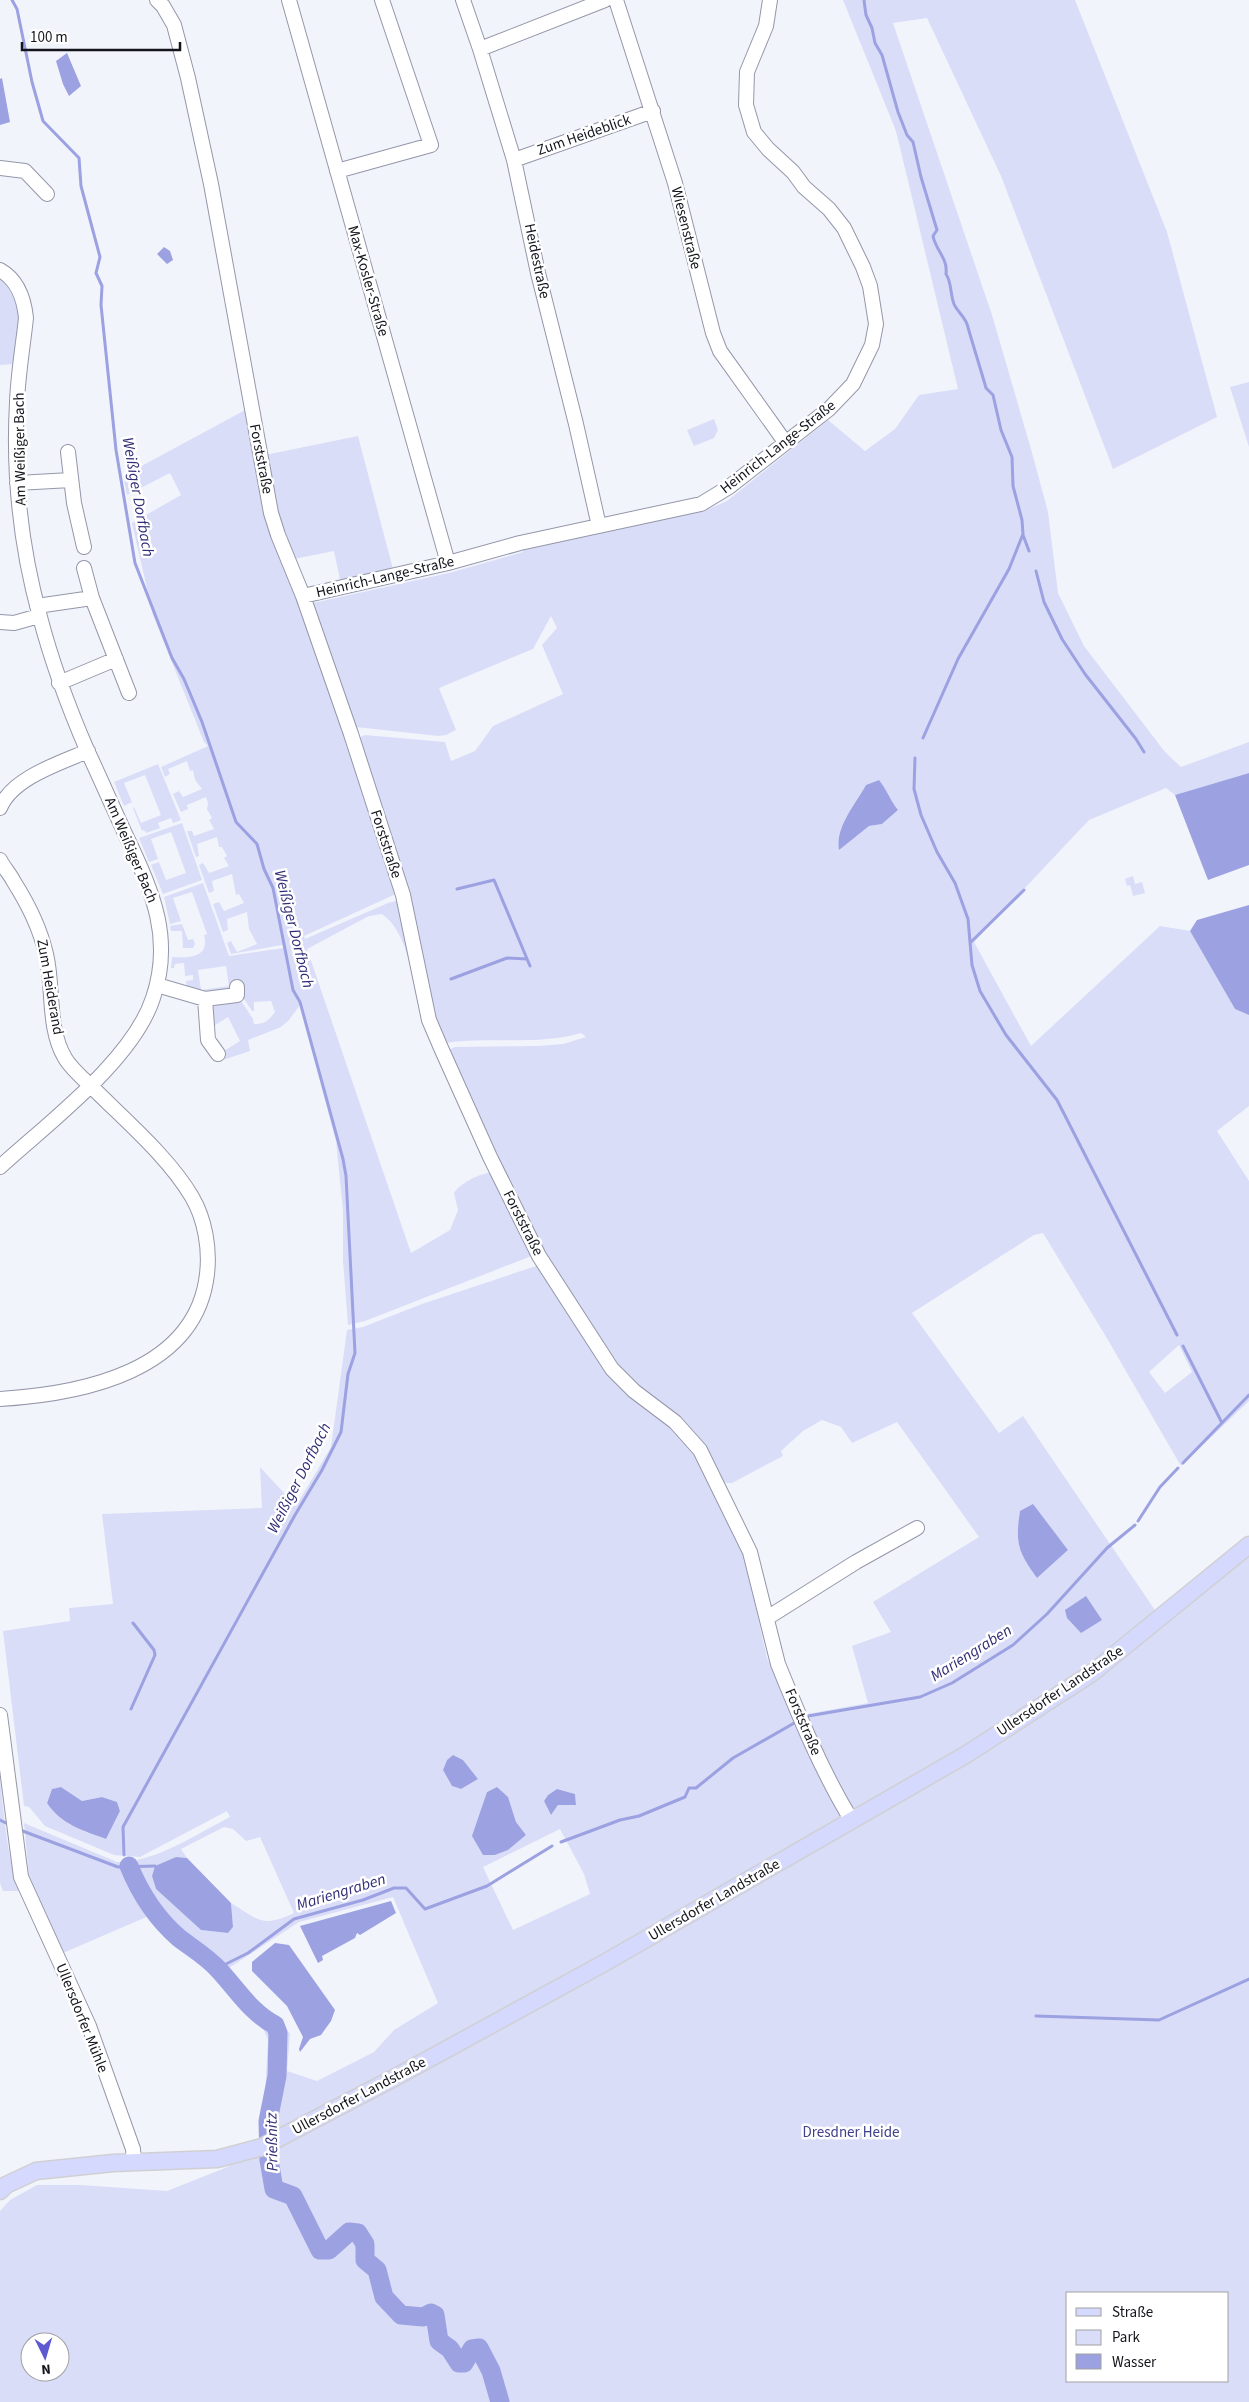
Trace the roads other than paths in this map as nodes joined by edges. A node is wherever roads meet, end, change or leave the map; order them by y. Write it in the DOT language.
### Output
graph roads {
  1 [pos="157,0"];
  2 [pos="289,0"];
  3 [pos="382,0"];
  4 [pos="463,0"];
  5 [pos="605,0"];
  6 [pos="616,0"];
  7 [pos="770,0"];
  8 [pos="480,49"];
  9 [pos="653,111"];
  10 [pos="514,160"];
  11 [pos="0,168"];
  12 [pos="337,171"];
  13 [pos="48,194"];
  14 [pos="0,270"];
  15 [pos="785,442"];
  16 [pos="68,452"];
  17 [pos="71,480"];
  18 [pos="17,483"];
  19 [pos="599,526"];
  20 [pos="84,547"];
  21 [pos="448,563"];
  22 [pos="84,568"];
  23 [pos="303,596"];
  24 [pos="92,598"];
  25 [pos="38,611"];
  26 [pos="0,622"];
  27 [pos="116,659"];
  28 [pos="59,683"];
  29 [pos="129,693"];
  30 [pos="88,751"];
  31 [pos="0,808"];
  32 [pos="0,860"];
  33 [pos="157,985"];
  34 [pos="236,986"];
  35 [pos="205,999"];
  36 [pos="211,1049"];
  37 [pos="90,1085"];
  38 [pos="0,1167"];
  39 [pos="0,1399"];
  40 [pos="917,1528"];
  41 [pos="1249,1544"];
  42 [pos="767,1618"];
  43 [pos="0,1715"];
  44 [pos="852,1821"];
  45 [pos="134,2162"];
  46 [pos="0,2191"];
  1 -- 23 [label="street, Forststraße"];
  2 -- 12 [label="street, Max-Kosler-Straße"];
  3 -- 12 [label="street"];
  4 -- 8 [label="street, Heidestraße"];
  5 -- 8 [label="street"];
  6 -- 9 [label="street, Wiesenstraße"];
  7 -- 15 [label="street, Heinrich-Lange-Straße"];
  8 -- 10 [label="street, Heidestraße"];
  9 -- 10 [label="street, Zum Heideblick"];
  9 -- 15 [label="street, Wiesenstraße"];
  10 -- 19 [label="street, Heidestraße"];
  11 -- 13 [label="street"];
  12 -- 21 [label="street, Max-Kosler-Straße"];
  14 -- 18 [label="street, Am Weißiger Bach"];
  15 -- 19 [label="street, Heinrich-Lange-Straße"];
  16 -- 17 [label="street"];
  17 -- 18 [label="street"];
  17 -- 20 [label="street"];
  18 -- 25 [label="street, Am Weißiger Bach"];
  19 -- 21 [label="street, Heinrich-Lange-Straße"];
  21 -- 23 [label="street, Heinrich-Lange-Straße"];
  22 -- 24 [label="street"];
  23 -- 42 [label="street, Forststraße"];
  24 -- 25 [label="street"];
  24 -- 27 [label="street"];
  25 -- 26 [label="street"];
  25 -- 28 [label="street, Am Weißiger Bach"];
  27 -- 28 [label="street"];
  27 -- 29 [label="street"];
  28 -- 30 [label="street, Am Weißiger Bach"];
  30 -- 31 [label="street"];
  30 -- 33 [label="street, Am Weißiger Bach"];
  32 -- 37 [label="street, Zum Heiderand"];
  33 -- 35 [label="street"];
  33 -- 37 [label="street, Am Weißiger Bach"];
  34 -- 35 [label="street"];
  35 -- 36 [label="street"];
  37 -- 38 [label="street, Am Weißiger Bach"];
  37 -- 39 [label="street"];
  40 -- 42 [label="street"];
  41 -- 44 [label="main road, Ullersdorfer Landstraße"];
  42 -- 44 [label="street, Forststraße"];
  43 -- 45 [label="street, Ullersdorfer Mühle"];
  44 -- 45 [label="main road, Ullersdorfer Landstraße"];
  45 -- 46 [label="main road, Ullersdorfer Landstraße"];
}
